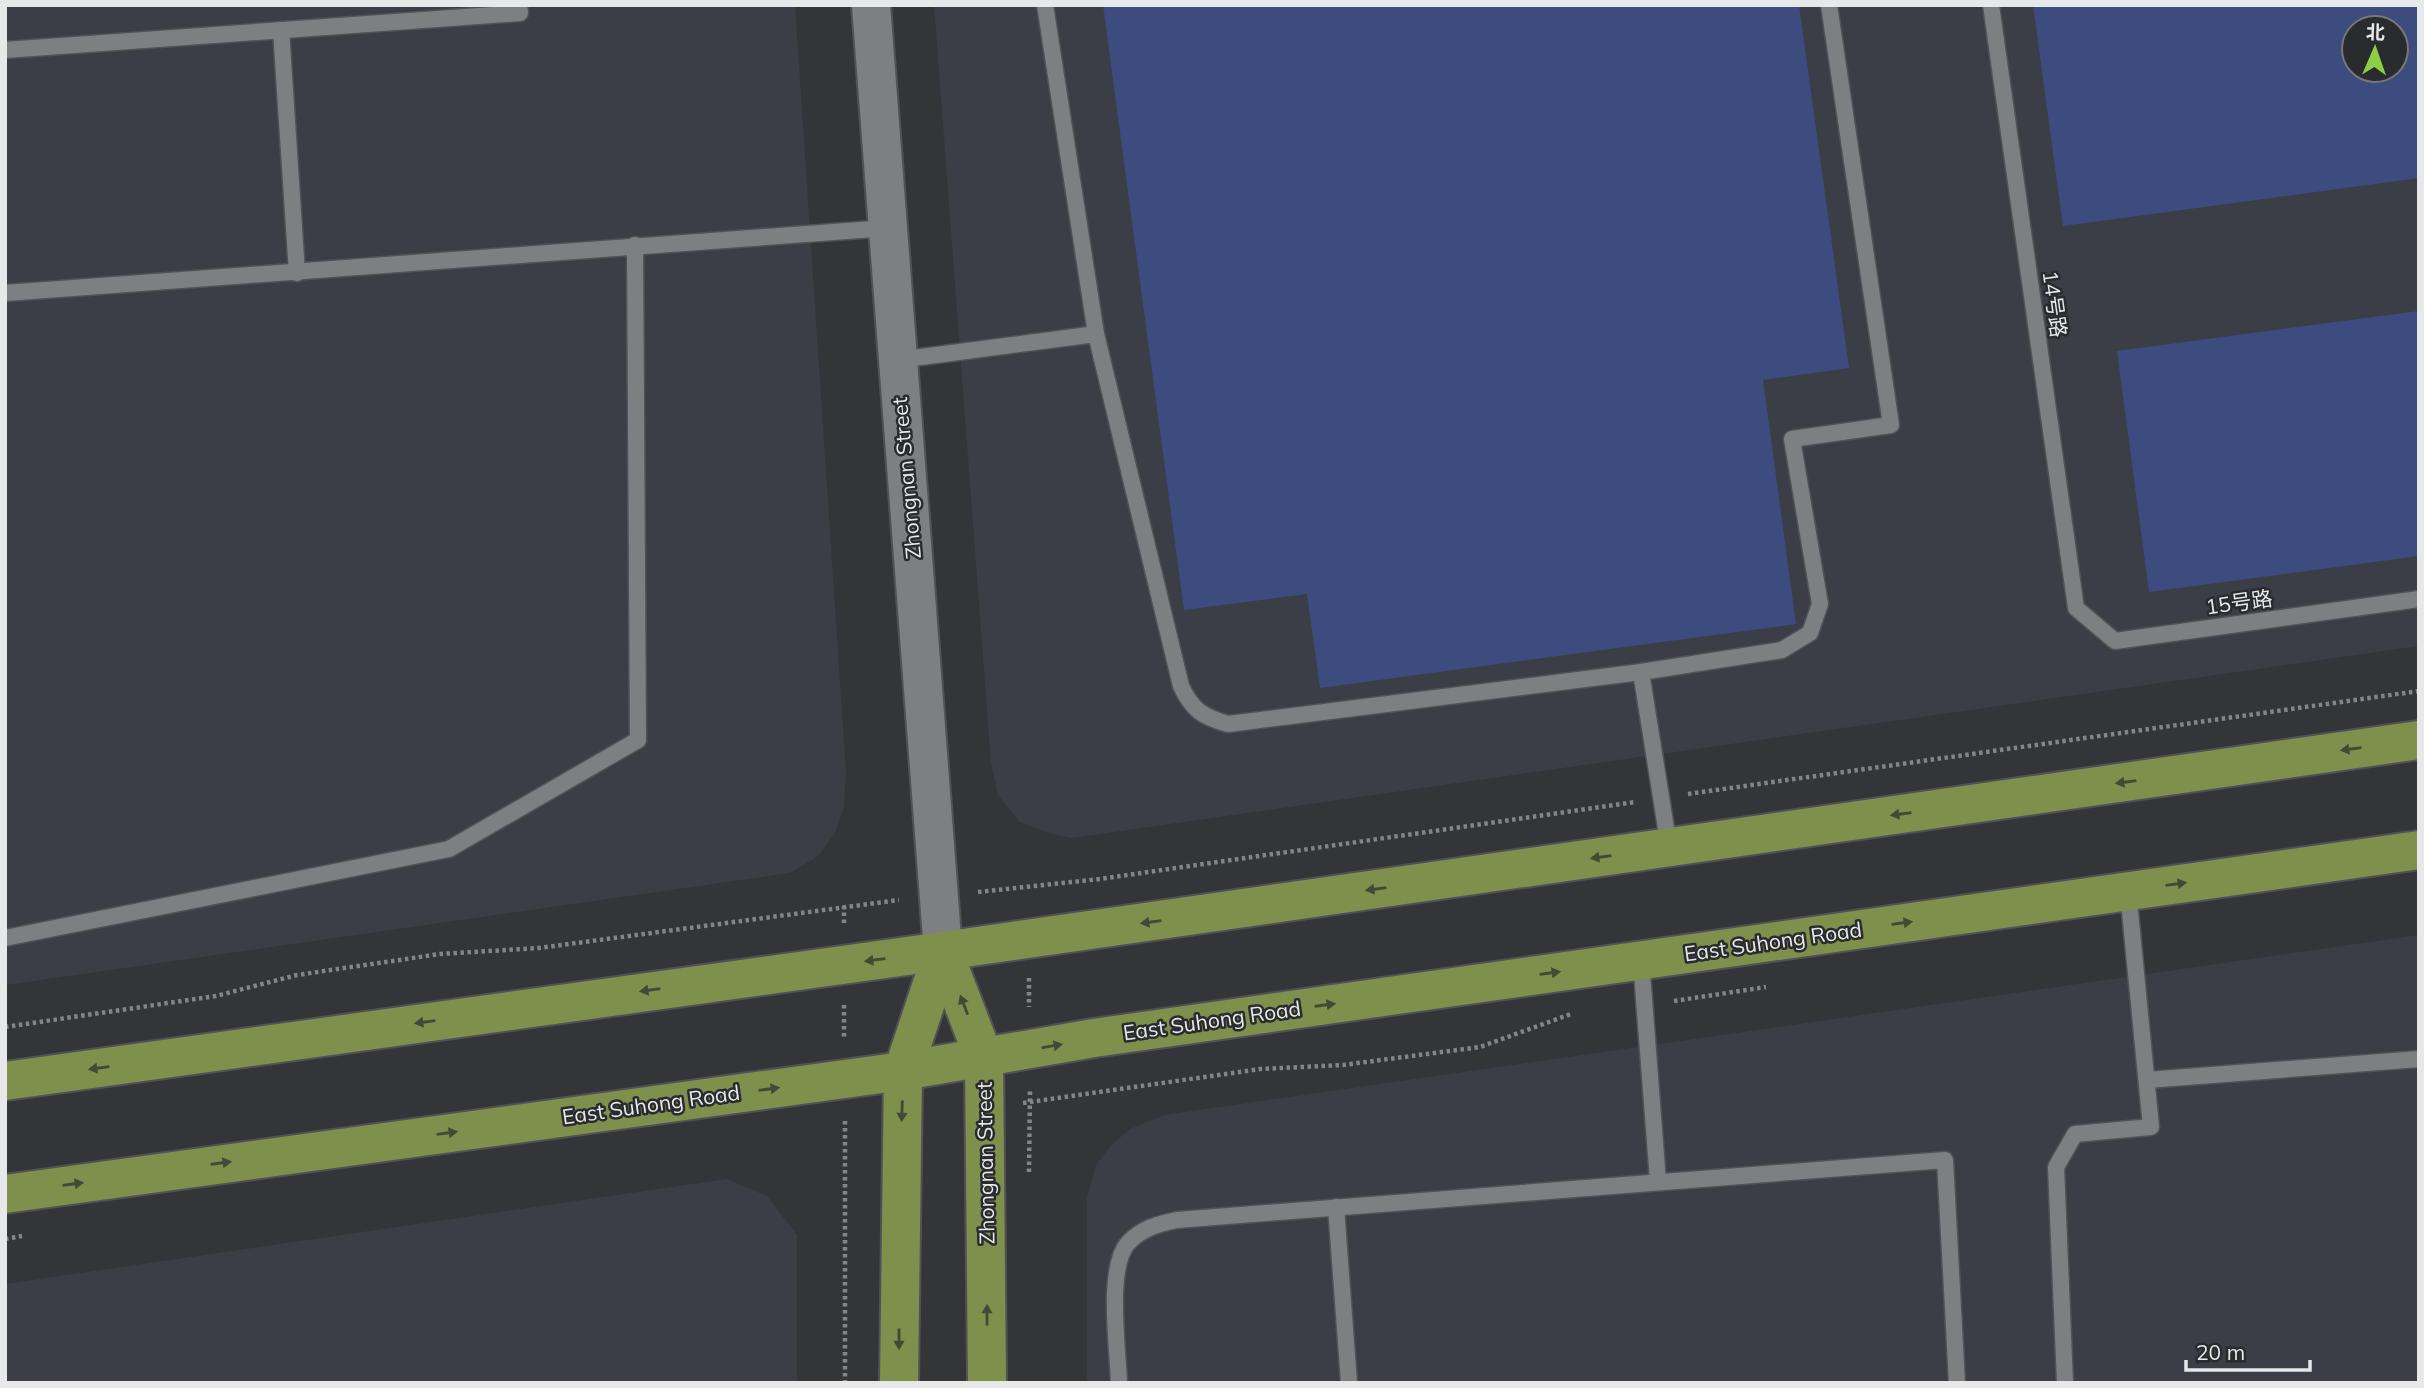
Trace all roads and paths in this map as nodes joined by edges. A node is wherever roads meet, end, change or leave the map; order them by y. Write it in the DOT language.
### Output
graph roads {
  1 [pos="519,5"];
  2 [pos="871,5"];
  3 [pos="1045,5"];
  4 [pos="1829,5"];
  5 [pos="1991,5"];
  6 [pos="281,30"];
  7 [pos="5,50"];
  8 [pos="888,228"];
  9 [pos="635,246"];
  10 [pos="297,273"];
  11 [pos="5,293"];
  12 [pos="1096,334"];
  13 [pos="898,360"];
  14 [pos="2419,599"];
  15 [pos="2076,608"];
  16 [pos="1641,672"];
  17 [pos="2419,691"];
  18 [pos="2419,740"];
  19 [pos="1661,798"];
  20 [pos="1669,847"];
  21 [pos="2419,849"];
  22 [pos="2128,891"];
  23 [pos="940,896"];
  24 [pos="844,906"];
  25 [pos="5,938"];
  26 [pos="943,951"];
  27 [pos="1641,960"];
  28 [pos="843,964"];
  29 [pos="1780,985"];
  30 [pos="1644,1006"];
  31 [pos="1583,1013"];
  32 [pos="5,1027"];
  33 [pos="984,1058"];
  34 [pos="2419,1059"];
  35 [pos="903,1072"];
  36 [pos="845,1078"];
  37 [pos="2147,1080"];
  38 [pos="5,1081"];
  39 [pos="986,1108"];
  40 [pos="902,1117"];
  41 [pos="845,1123"];
  42 [pos="832,1124"];
  43 [pos="1658,1181"];
  44 [pos="5,1194"];
  45 [pos="1336,1207"];
  46 [pos="33,1235"];
  47 [pos="5,1239"];
  48 [pos="845,1383"];
  49 [pos="899,1383"];
  50 [pos="988,1383"];
  51 [pos="1119,1383"];
  52 [pos="1349,1383"];
  53 [pos="1957,1383"];
  54 [pos="2065,1383"];
  1 -- 6 [label="lane"];
  2 -- 8 [label="street, Zhongnan Street"];
  3 -- 12 [label="lane"];
  4 -- 16 [label="lane"];
  5 -- 15 [label="lane, 14号路"];
  6 -- 7 [label="lane"];
  6 -- 10 [label="lane"];
  8 -- 9 [label="lane"];
  8 -- 13 [label="street, Zhongnan Street"];
  9 -- 10 [label="lane"];
  9 -- 25 [label="lane"];
  10 -- 11 [label="lane"];
  12 -- 13 [label="lane"];
  12 -- 16 [label="lane"];
  13 -- 23 [label="street, Zhongnan Street"];
  14 -- 15 [label="lane, 15号路"];
  16 -- 19 [label="lane"];
  17 -- 19 [label="path"];
  18 -- 20 [label="main road, one-way"];
  19 -- 20 [label="lane"];
  19 -- 23 [label="path"];
  20 -- 26 [label="main road, one-way"];
  22 -- 21 [label="main road, East Suhong Road, one-way"];
  27 -- 22 [label="main road, East Suhong Road, one-way"];
  22 -- 37 [label="lane"];
  23 -- 24 [label="path"];
  23 -- 26 [label="street, Zhongnan Street"];
  24 -- 28 [label="path"];
  24 -- 32 [label="path"];
  26 -- 28 [label="main road, one-way"];
  33 -- 26 [label="main road, Zhongnan Street, one-way"];
  26 -- 35 [label="main road, Zhongnan Street"];
  27 -- 30 [label="lane"];
  33 -- 27 [label="main road, East Suhong Road, one-way"];
  28 -- 36 [label="path"];
  28 -- 38 [label="main road, one-way"];
  29 -- 30 [label="path"];
  30 -- 43 [label="lane"];
  31 -- 39 [label="path"];
  33 -- 35 [label="main road, East Suhong Road"];
  33 -- 39 [label="main road, Zhongnan Street"];
  34 -- 37 [label="lane"];
  35 -- 36 [label="main road, East Suhong Road"];
  35 -- 40 [label="main road, Zhongnan Street, one-way"];
  36 -- 41 [label="path"];
  44 -- 36 [label="main road, East Suhong Road, one-way"];
  37 -- 54 [label="lane"];
  50 -- 39 [label="main road, Zhongnan Street, one-way"];
  40 -- 41 [label="path"];
  40 -- 49 [label="main road, Zhongnan Street, one-way"];
  41 -- 42 [label="path"];
  41 -- 48 [label="path"];
  43 -- 45 [label="lane"];
  43 -- 53 [label="lane"];
  45 -- 51 [label="lane"];
  45 -- 52 [label="lane"];
  46 -- 47 [label="path"];
}
